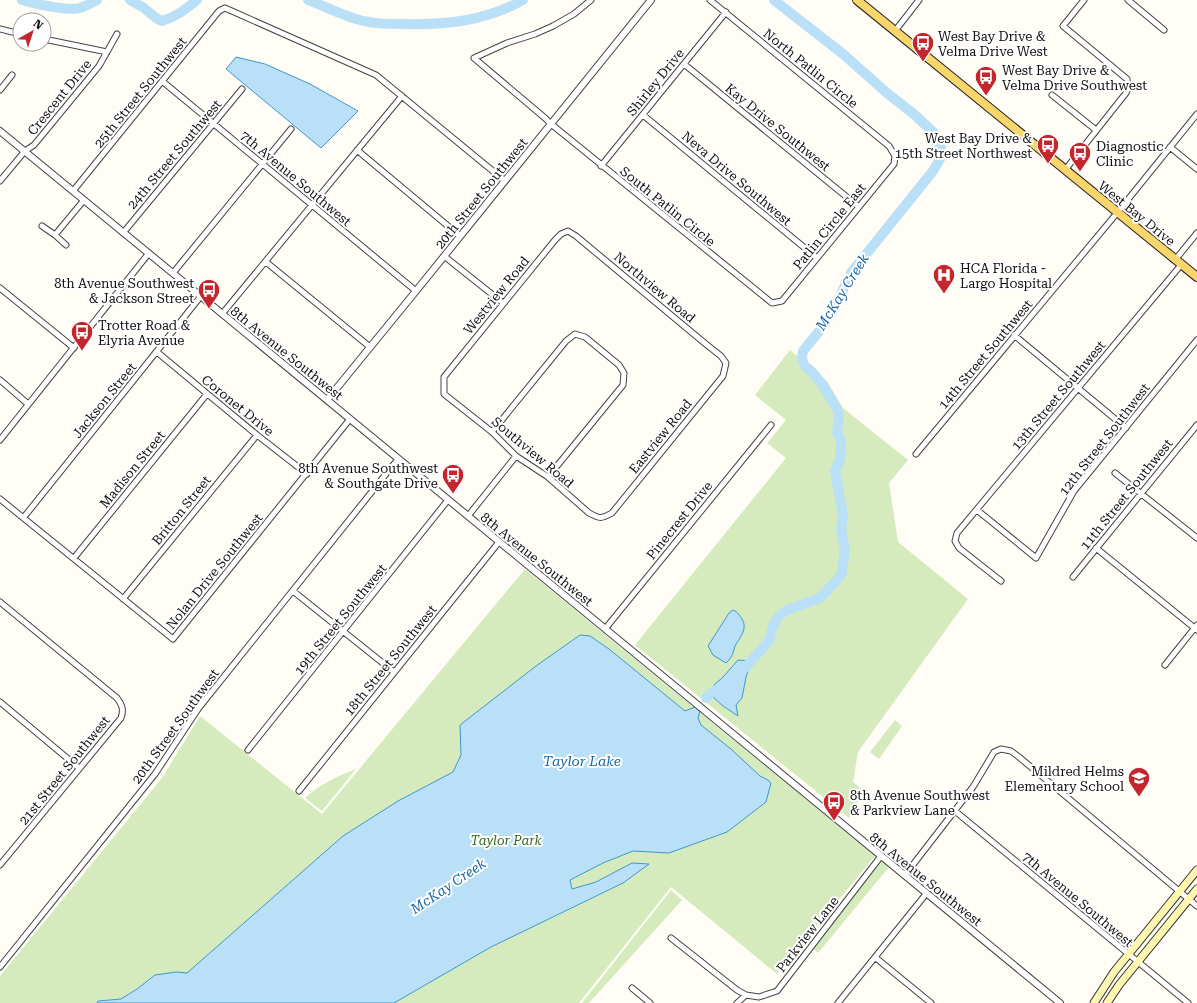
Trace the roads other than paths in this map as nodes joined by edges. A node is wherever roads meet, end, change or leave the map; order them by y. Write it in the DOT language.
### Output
graph roads {
  1 [pos="591,0"];
  2 [pos="651,0"];
  3 [pos="710,0"];
  4 [pos="919,0"];
  5 [pos="1084,0"];
  6 [pos="1128,0"];
  7 [pos="859,1"];
  8 [pos="726,12"];
  9 [pos="0,29"];
  10 [pos="1164,30"];
  11 [pos="895,31"];
  12 [pos="12,32"];
  13 [pos="117,34"];
  14 [pos="52,41"];
  15 [pos="107,52"];
  16 [pos="684,64"];
  17 [pos="12,75"];
  18 [pos="162,81"];
  19 [pos="242,89"];
  20 [pos="0,90"];
  21 [pos="1052,95"];
  22 [pos="402,96"];
  23 [pos="1197,114"];
  24 [pos="642,115"];
  25 [pos="214,124"];
  26 [pos="551,124"];
  27 [pos="291,129"];
  28 [pos="1096,130"];
  29 [pos="0,131"];
  30 [pos="1170,147"];
  31 [pos="356,150"];
  32 [pos="24,151"];
  33 [pos="895,156"];
  34 [pos="262,165"];
  35 [pos="602,166"];
  36 [pos="1197,169"];
  37 [pos="1065,170"];
  38 [pos="0,181"];
  39 [pos="505,181"];
  40 [pos="73,191"];
  41 [pos="84,200"];
  42 [pos="312,206"];
  43 [pos="859,207"];
  44 [pos="1118,213"];
  45 [pos="42,226"];
  46 [pos="568,231"];
  47 [pos="123,233"];
  48 [pos="1197,233"];
  49 [pos="55,235"];
  50 [pos="460,236"];
  51 [pos="66,245"];
  52 [pos="149,253"];
  53 [pos="444,256"];
  54 [pos="817,258"];
  55 [pos="266,262"];
  56 [pos="1178,262"];
  57 [pos="173,273"];
  58 [pos="1197,277"];
  59 [pos="0,288"];
  60 [pos="416,291"];
  61 [pos="200,296"];
  62 [pos="503,303"];
  63 [pos="772,303"];
  64 [pos="222,314"];
  65 [pos="1014,335"];
  66 [pos="1197,340"];
  67 [pos="370,347"];
  68 [pos="74,348"];
  69 [pos="157,352"];
  70 [pos="726,363"];
  71 [pos="444,377"];
  72 [pos="0,380"];
  73 [pos="1077,388"];
  74 [pos="207,394"];
  75 [pos="327,400"];
  76 [pos="28,404"];
  77 [pos="350,419"];
  78 [pos="771,425"];
  79 [pos="1197,425"];
  80 [pos="1126,428"];
  81 [pos="492,432"];
  82 [pos="257,435"];
  83 [pos="0,440"];
  84 [pos="916,454"];
  85 [pos="516,456"];
  86 [pos="398,459"];
  87 [pos="1115,473"];
  88 [pos="307,474"];
  89 [pos="548,477"];
  90 [pos="1142,493"];
  91 [pos="0,499"];
  92 [pos="448,500"];
  93 [pos="977,510"];
  94 [pos="468,516"];
  95 [pos="24,518"];
  96 [pos="603,518"];
  97 [pos="1197,538"];
  98 [pos="499,542"];
  99 [pos="1096,548"];
  100 [pos="74,558"];
  101 [pos="1073,577"];
  102 [pos="1001,581"];
  103 [pos="293,592"];
  104 [pos="123,599"];
  105 [pos="0,602"];
  106 [pos="1196,628"];
  107 [pos="605,629"];
  108 [pos="343,632"];
  109 [pos="1166,665"];
  110 [pos="394,672"];
  111 [pos="0,702"];
  112 [pos="248,750"];
  113 [pos="79,768"];
  114 [pos="299,791"];
  115 [pos="955,811"];
  116 [pos="881,856"];
  117 [pos="0,865"];
  118 [pos="1197,870"];
  119 [pos="905,875"];
  120 [pos="1197,889"];
  121 [pos="1179,891"];
  122 [pos="926,894"];
  123 [pos="1189,899"];
  124 [pos="1197,906"];
  125 [pos="670,938"];
  126 [pos="1128,954"];
  127 [pos="876,958"];
  128 [pos="1138,962"];
  129 [pos="0,967"];
  130 [pos="632,988"];
  131 [pos="746,995"];
  132 [pos="650,1003"];
  133 [pos="737,1003"];
  134 [pos="838,1003"];
  135 [pos="931,1003"];
  136 [pos="1060,1003"];
  137 [pos="1094,1003"];
  138 [pos="1107,1003"];
  139 [pos="1188,1003"];
  1 -- 26 [label="street, South Patlin Circle"];
  2 -- 26 [label="street, 20th Street Southwest"];
  3 -- 8 [label="street, North Patlin Circle"];
  4 -- 11 [label="street"];
  5 -- 28 [label="street"];
  6 -- 10 [label="street"];
  7 -- 11 [label="main road, West Bay Drive"];
  8 -- 16 [label="street, Shirley Drive"];
  8 -- 33 [label="street, North Patlin Circle"];
  9 -- 12 [label="street"];
  11 -- 37 [label="main road, West Bay Drive"];
  13 -- 15 [label="street, Crescent Drive"];
  14 -- 15 [label="street, Crescent Drive"];
  15 -- 32 [label="street, Crescent Drive"];
  16 -- 24 [label="street, Shirley Drive"];
  16 -- 43 [label="street, Kay Drive Southwest"];
  17 -- 20 [label="street"];
  18 -- 22 [label="street, 25th Street Southwest"];
  18 -- 25 [label="street, 7th Avenue Southwest"];
  18 -- 40 [label="street, 25th Street Southwest"];
  19 -- 25 [label="street, 24th Street Southwest"];
  21 -- 28 [label="street"];
  22 -- 31 [label="street"];
  22 -- 39 [label="street"];
  23 -- 30 [label="street, 14th Street Southwest"];
  24 -- 35 [label="street, Shirley Drive"];
  24 -- 54 [label="street, Neva Drive Southwest"];
  25 -- 34 [label="street, 7th Avenue Southwest"];
  25 -- 47 [label="street, 24th Street Southwest"];
  26 -- 35 [label="street, South Patlin Circle"];
  26 -- 39 [label="street, 20th Street Southwest"];
  27 -- 34 [label="street"];
  28 -- 37 [label="street"];
  29 -- 32 [label="street, 8th Avenue Southwest"];
  30 -- 36 [label="street"];
  30 -- 44 [label="street, 14th Street Southwest"];
  31 -- 42 [label="street"];
  31 -- 50 [label="street"];
  32 -- 38 [label="street, Crescent Drive"];
  32 -- 40 [label="street, 8th Avenue Southwest"];
  33 -- 43 [label="street, Patlin Circle East"];
  34 -- 42 [label="street, 7th Avenue Southwest"];
  34 -- 57 [label="street"];
  35 -- 63 [label="street, South Patlin Circle"];
  37 -- 44 [label="main road, West Bay Drive"];
  39 -- 50 [label="street, 20th Street Southwest"];
  40 -- 41 [label="street, 8th Avenue Southwest"];
  41 -- 47 [label="street, 8th Avenue Southwest"];
  41 -- 49 [label="street"];
  42 -- 55 [label="street"];
  42 -- 60 [label="street, 7th Avenue Southwest"];
  43 -- 54 [label="street, Patlin Circle East"];
  44 -- 56 [label="main road, West Bay Drive"];
  44 -- 65 [label="street, 14th Street Southwest"];
  45 -- 49 [label="street"];
  46 -- 62 [label="street, Westview Road"];
  46 -- 70 [label="street, Northview Road"];
  47 -- 52 [label="street, 8th Avenue Southwest"];
  48 -- 56 [label="street, 13th Street Southwest"];
  49 -- 51 [label="street"];
  50 -- 53 [label="street, 20th Street Southwest"];
  52 -- 57 [label="street, 8th Avenue Southwest"];
  52 -- 68 [label="street"];
  53 -- 60 [label="street, 20th Street Southwest"];
  53 -- 62 [label="street"];
  54 -- 63 [label="street, Patlin Circle East"];
  55 -- 64 [label="street"];
  55 -- 67 [label="street"];
  56 -- 58 [label="main road, West Bay Drive"];
  56 -- 73 [label="street, 13th Street Southwest"];
  57 -- 61 [label="street, 8th Avenue Southwest"];
  59 -- 68 [label="street"];
  60 -- 67 [label="street, 20th Street Southwest"];
  61 -- 64 [label="street, 8th Avenue Southwest"];
  61 -- 69 [label="street, Jackson Street"];
  62 -- 71 [label="street, Westview Road"];
  64 -- 75 [label="street, 8th Avenue Southwest"];
  65 -- 73 [label="street"];
  65 -- 84 [label="street, 14th Street Southwest"];
  66 -- 80 [label="street, 12th Street Southwest"];
  67 -- 75 [label="street, 20th Street Southwest"];
  68 -- 76 [label="street"];
  69 -- 74 [label="street, Coronet Drive"];
  69 -- 95 [label="street, Jackson Street"];
  70 -- 96 [label="street, Eastview Road"];
  71 -- 81 [label="street, Southview Road"];
  72 -- 76 [label="street"];
  73 -- 80 [label="street"];
  73 -- 93 [label="street, 13th Street Southwest"];
  74 -- 82 [label="street, Coronet Drive"];
  74 -- 100 [label="street, Madison Street"];
  75 -- 77 [label="street, 8th Avenue Southwest"];
  76 -- 83 [label="street"];
  77 -- 86 [label="street, 8th Avenue Southwest"];
  77 -- 88 [label="street, Nolan Drive Southwest"];
  78 -- 107 [label="street, Pinecrest Drive"];
  79 -- 90 [label="street, 11th Street Southwest"];
  80 -- 93 [label="street, 12th Street Southwest"];
  81 -- 85 [label="street, Southview Road"];
  81 -- 89 [label="street"];
  82 -- 88 [label="street, Coronet Drive"];
  82 -- 104 [label="street, Britton Street"];
  85 -- 89 [label="street, Southview Road"];
  85 -- 94 [label="street"];
  86 -- 92 [label="street, 8th Avenue Southwest"];
  86 -- 103 [label="street, 20th Street Southwest"];
  87 -- 90 [label="street"];
  88 -- 104 [label="street, Nolan Drive Southwest"];
  89 -- 96 [label="street, Southview Road"];
  90 -- 97 [label="street"];
  90 -- 99 [label="street, 11th Street Southwest"];
  91 -- 95 [label="street, Nolan Drive Southwest"];
  92 -- 94 [label="street, 8th Avenue Southwest"];
  92 -- 108 [label="street, 19th Street Southwest"];
  93 -- 102 [label="street, 13th Street Southwest"];
  94 -- 98 [label="street, 8th Avenue Southwest"];
  95 -- 100 [label="street, Nolan Drive Southwest"];
  98 -- 107 [label="street, 8th Avenue Southwest"];
  98 -- 110 [label="street, 18th Street Southwest"];
  99 -- 101 [label="street, 11th Street Southwest"];
  99 -- 106 [label="street"];
  100 -- 104 [label="street, Nolan Drive Southwest"];
  103 -- 108 [label="street"];
  103 -- 129 [label="street, 20th Street Southwest"];
  105 -- 113 [label="street, 21st Street Southwest"];
  106 -- 109 [label="street"];
  107 -- 116 [label="street, 8th Avenue Southwest"];
  108 -- 110 [label="street"];
  108 -- 112 [label="street, 19th Street Southwest"];
  110 -- 114 [label="street, 18th Street Southwest"];
  111 -- 113 [label="street"];
  113 -- 117 [label="street, 21st Street Southwest"];
  115 -- 119 [label="street"];
  115 -- 121 [label="street"];
  115 -- 126 [label="street, 7th Avenue Southwest"];
  116 -- 119 [label="street, 8th Avenue Southwest"];
  116 -- 131 [label="street, Parkview Lane"];
  118 -- 121 [label="main road"];
  119 -- 122 [label="street, 8th Avenue Southwest"];
  120 -- 123 [label="main road"];
  121 -- 123 [label="street"];
  121 -- 126 [label="main road"];
  122 -- 127 [label="street"];
  122 -- 136 [label="street, 8th Avenue Southwest"];
  123 -- 124 [label="street"];
  123 -- 128 [label="main road"];
  125 -- 131 [label="street"];
  126 -- 128 [label="street, 7th Avenue Southwest"];
  126 -- 137 [label="main road"];
  127 -- 134 [label="street"];
  127 -- 135 [label="street"];
  128 -- 138 [label="main road"];
  128 -- 139 [label="street, 7th Avenue Southwest"];
  130 -- 132 [label="street"];
  131 -- 133 [label="street"];
}
